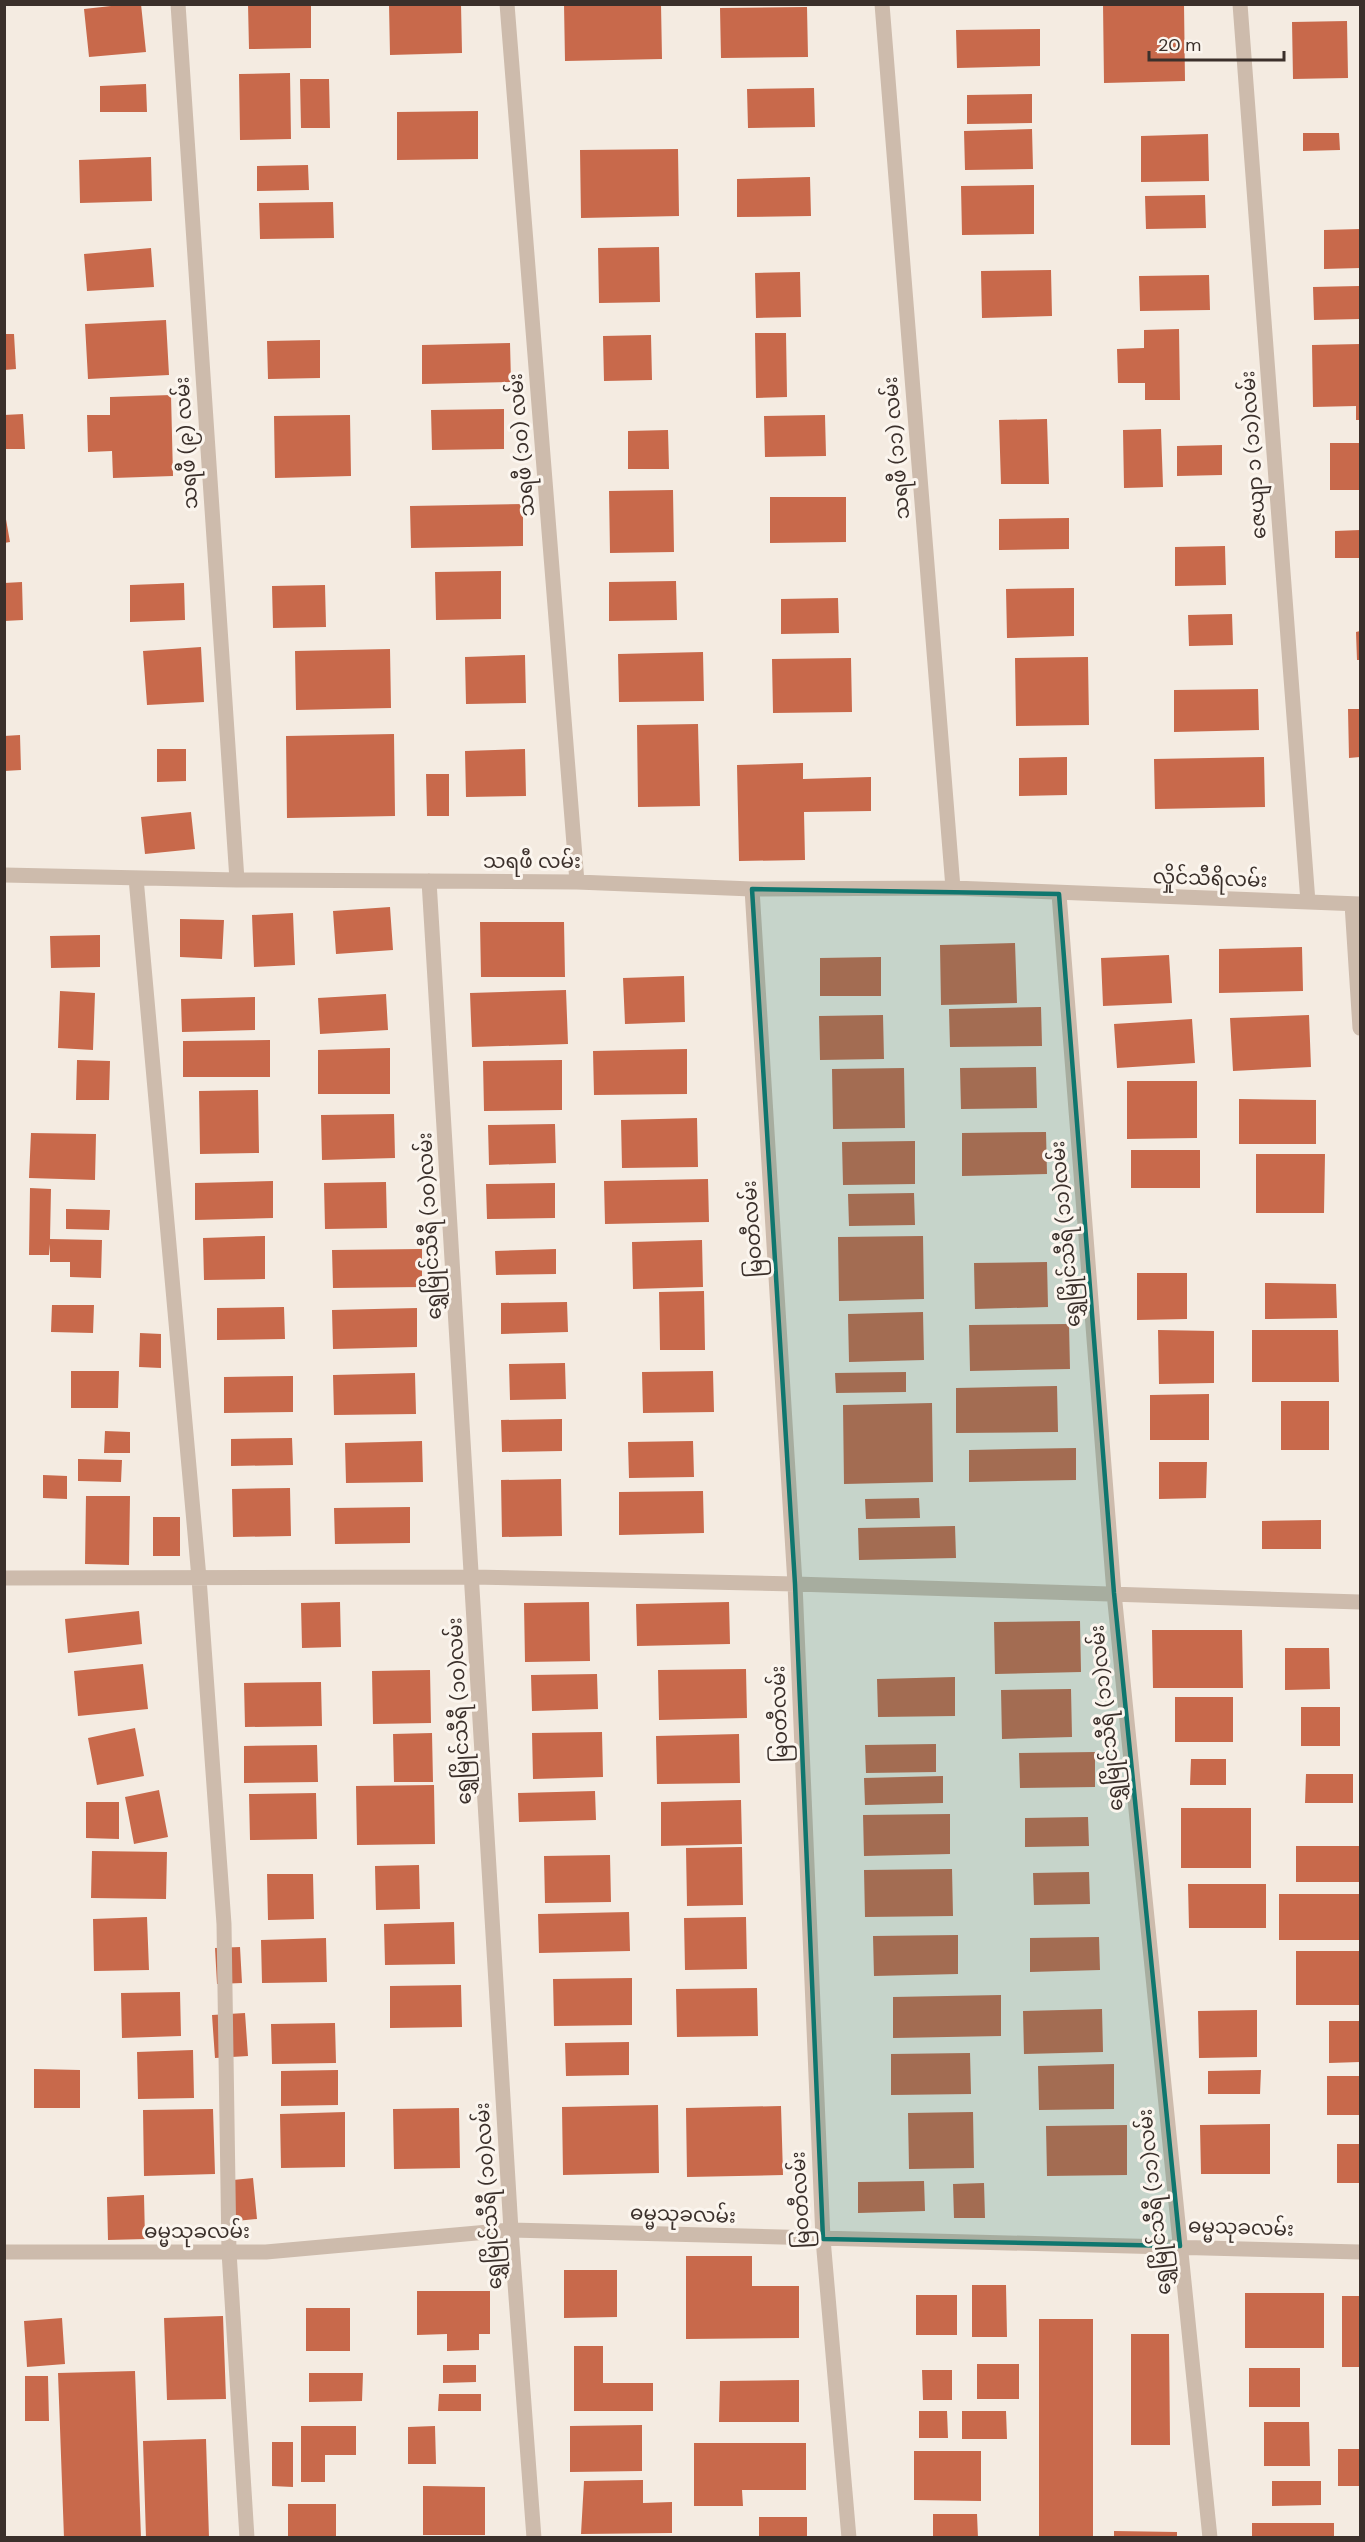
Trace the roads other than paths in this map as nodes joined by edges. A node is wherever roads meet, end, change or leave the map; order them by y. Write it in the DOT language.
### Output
graph roads {
  1 [pos="178,4"];
  2 [pos="507,4"];
  3 [pos="882,4"];
  4 [pos="1240,4"];
  5 [pos="4,875"];
  6 [pos="136,878"];
  7 [pos="237,880"];
  8 [pos="429,881"];
  9 [pos="577,882"];
  10 [pos="953,888"];
  11 [pos="752,889"];
  12 [pos="1059,894"];
  13 [pos="1308,902"];
  14 [pos="1356,904"];
  15 [pos="1360,1028"];
  16 [pos="472,1577"];
  17 [pos="4,1578"];
  18 [pos="200,1578"];
  19 [pos="795,1584"];
  20 [pos="1114,1593"];
  21 [pos="1360,1602"];
  22 [pos="511,2230"];
  23 [pos="823,2239"];
  24 [pos="1180,2246"];
  25 [pos="4,2252"];
  26 [pos="228,2252"];
  27 [pos="1360,2252"];
  28 [pos="247,2538"];
  29 [pos="534,2538"];
  30 [pos="849,2538"];
  31 [pos="1210,2538"];
  1 -- 7 [label="street, သရဖီ (၉) လမ်း"];
  2 -- 9 [label="street, သရဖီ (၁၀) လမ်း"];
  3 -- 10 [label="street, သရဖီ (၁၁) လမ်း"];
  4 -- 13 [label="street, ဇေယျာ ၁ (၁၁)လမ်း"];
  5 -- 6 [label="street, သရဖီ လမ်း"];
  6 -- 7 [label="street, သရဖီ လမ်း"];
  6 -- 18 [label="street"];
  7 -- 8 [label="street, သရဖီ လမ်း"];
  8 -- 9 [label="street, သရဖီ လမ်း"];
  8 -- 16 [label="street, ရွှေမြိုင်သီရီ (၁၀)လမ်း"];
  9 -- 11 [label="street, သရဖီ လမ်း"];
  10 -- 11 [label="street, သရဖီ လမ်း"];
  10 -- 12 [label="street, သရဖီ လမ်း"];
  11 -- 19 [label="street, မြဝတီလမ်း"];
  12 -- 13 [label="street, လှိုင်သီရိလမ်း"];
  12 -- 20 [label="street, ရွှေမြိုင်သီရီ (၁၁)လမ်း"];
  13 -- 14 [label="street, လှိုင်သီရိလမ်း"];
  14 -- 15 [label="street"];
  16 -- 18 [label="street"];
  16 -- 19 [label="street"];
  16 -- 22 [label="street, ရွှေမြိုင်သီရီ (၁၀)လမ်း"];
  17 -- 18 [label="street"];
  18 -- 26 [label="street"];
  19 -- 20 [label="street"];
  19 -- 23 [label="street, မြဝတီလမ်း"];
  20 -- 21 [label="street"];
  20 -- 24 [label="street, ရွှေမြိုင်သီရီ (၁၁)လမ်း"];
  22 -- 23 [label="street, ဓမ္မသုခလမ်း"];
  22 -- 26 [label="street, ဓမ္မသုခလမ်း"];
  22 -- 29 [label="street, ရွှေမြိုင်သီရီ (၁၀)လမ်း"];
  23 -- 24 [label="street, ဓမ္မသုခလမ်း"];
  23 -- 30 [label="street, မြဝတီလမ်း"];
  24 -- 27 [label="street, ဓမ္မသုခလမ်း"];
  24 -- 31 [label="street, ရွှေမြိုင်သီရီ (၁၁)လမ်း"];
  25 -- 26 [label="street, ဓမ္မသုခလမ်း"];
  26 -- 28 [label="street"];
}
